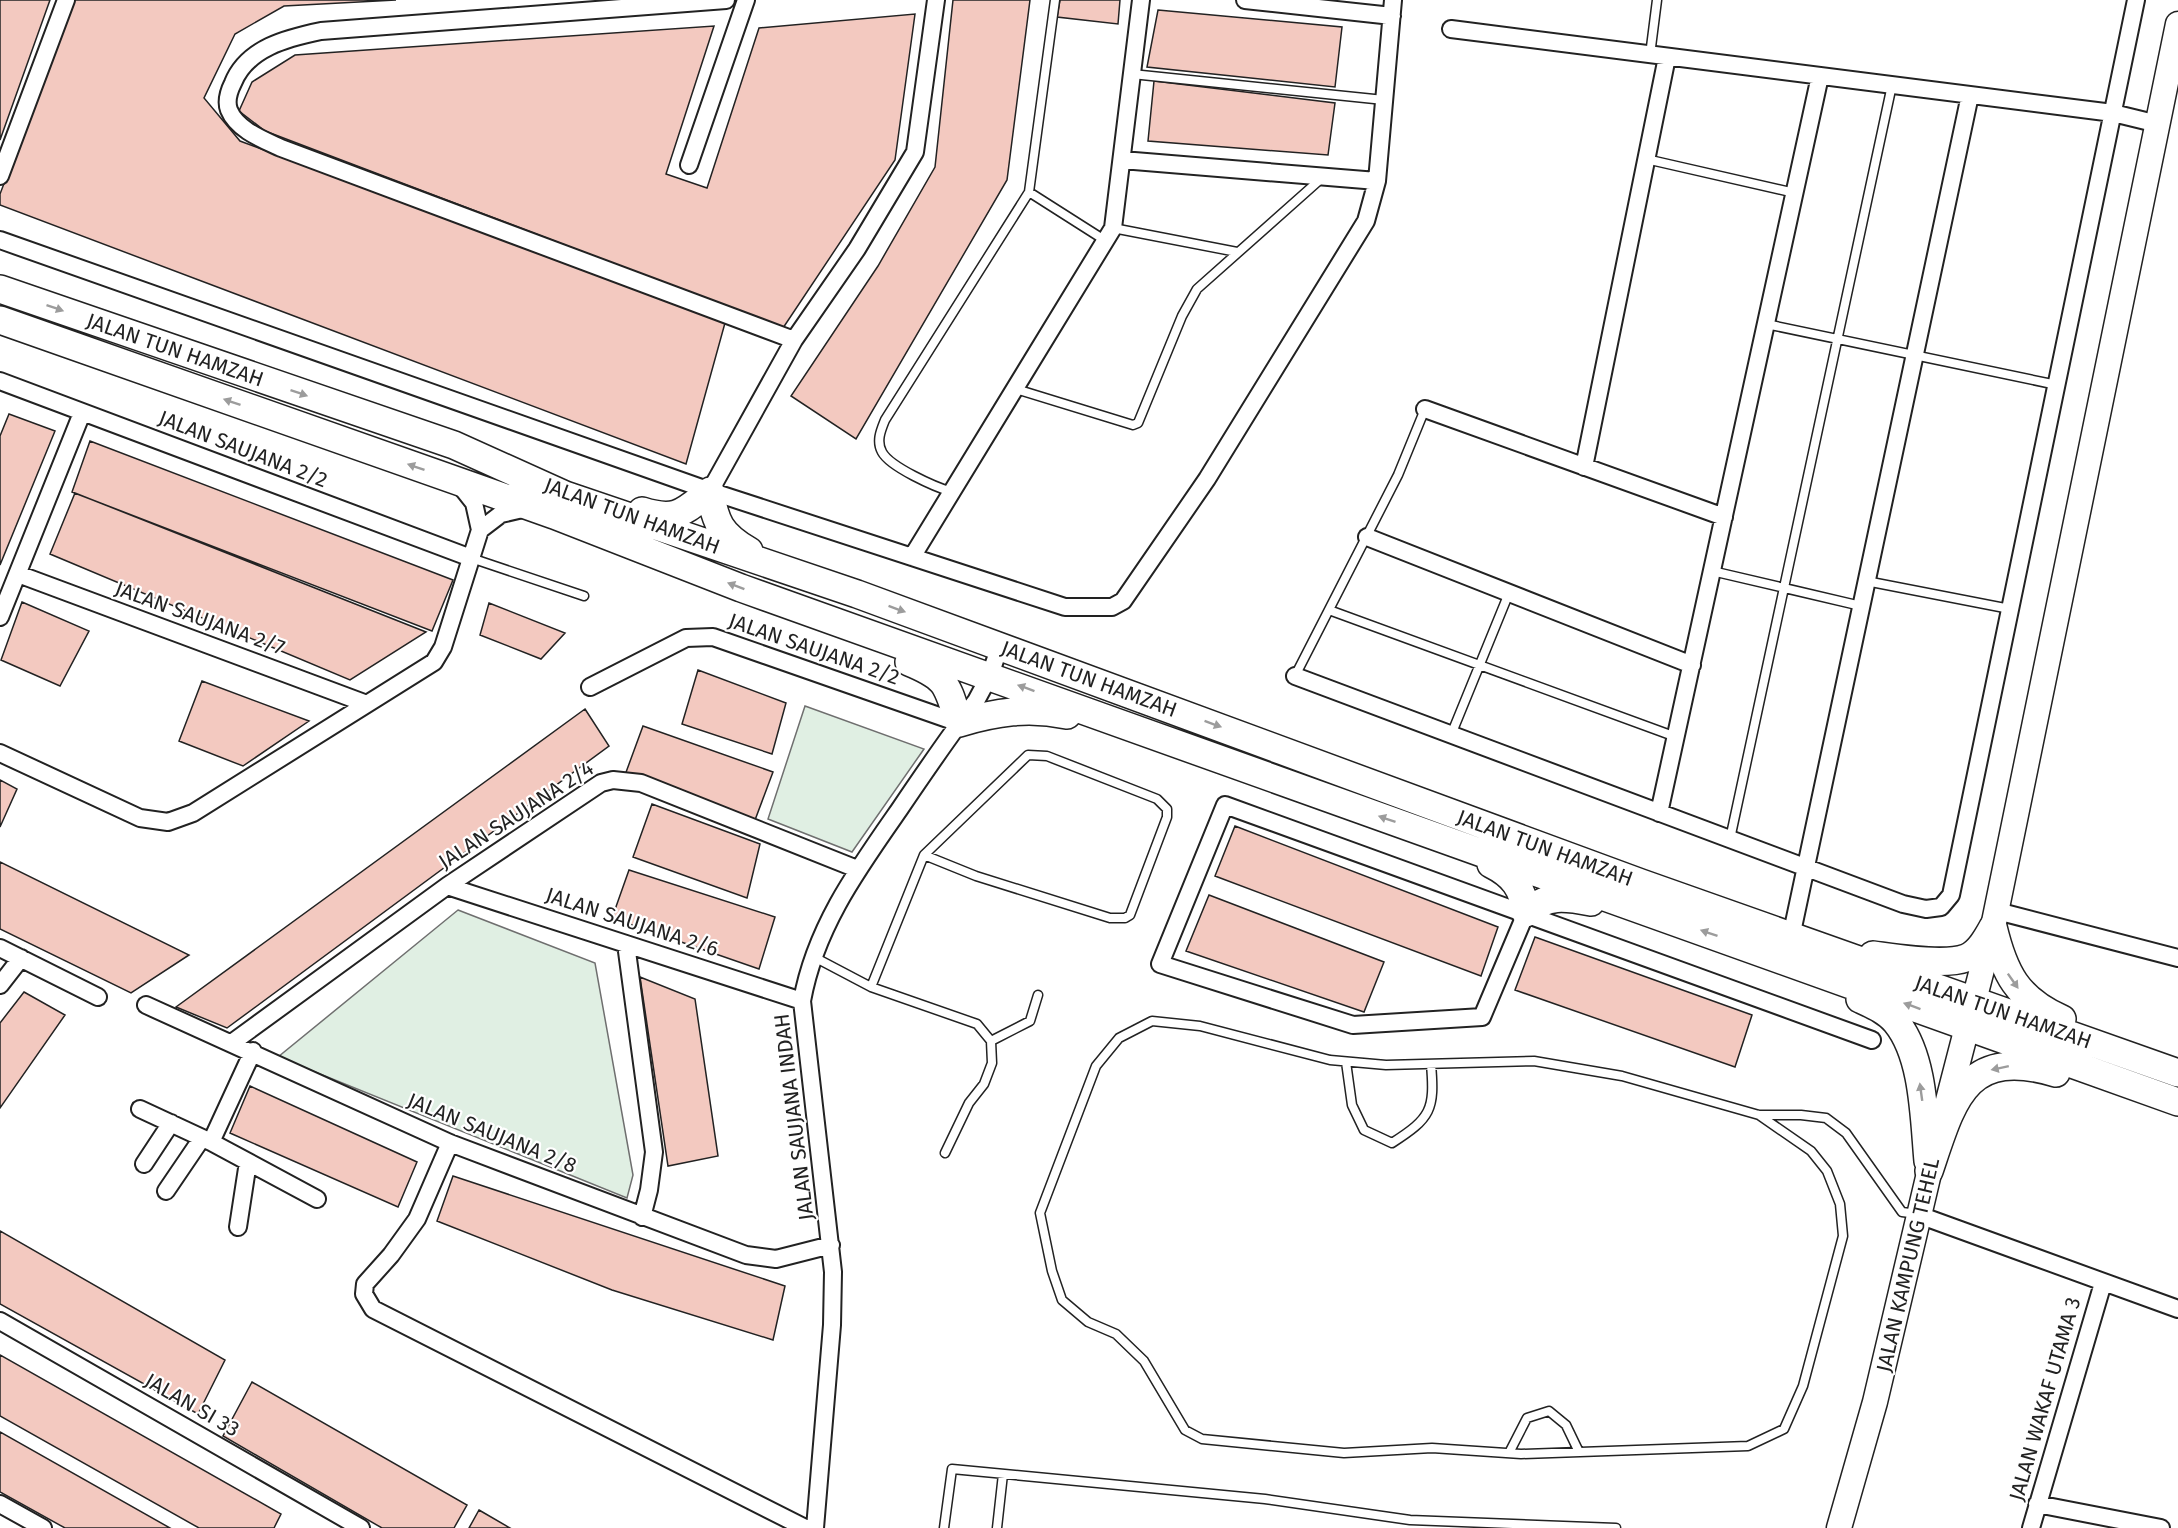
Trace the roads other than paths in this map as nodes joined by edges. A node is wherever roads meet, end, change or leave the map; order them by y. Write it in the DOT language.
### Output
graph roads {
  1 [pos="66,0"];
  2 [pos="726,0"];
  3 [pos="746,0"];
  4 [pos="936,0"];
  5 [pos="1054,0"];
  6 [pos="1142,0"];
  7 [pos="1245,0"];
  8 [pos="1657,0"];
  9 [pos="2136,0"];
  10 [pos="1392,8"];
  11 [pos="2178,24"];
  12 [pos="1451,29"];
  13 [pos="1659,56"];
  14 [pos="1132,74"];
  15 [pos="1820,76"];
  16 [pos="1892,85"];
  17 [pos="1970,94"];
  18 [pos="1384,100"];
  19 [pos="2113,113"];
  20 [pos="2158,124"];
  21 [pos="1646,159"];
  22 [pos="1122,160"];
  23 [pos="689,165"];
  24 [pos="0,176"];
  25 [pos="1324,176"];
  26 [pos="1377,181"];
  27 [pos="1029,192"];
  28 [pos="1795,193"];
  29 [pos="1110,235"];
  30 [pos="0,240"];
  31 [pos="1237,252"];
  32 [pos="0,289"];
  33 [pos="0,320"];
  34 [pos="1766,324"];
  35 [pos="1838,339"];
  36 [pos="794,340"];
  37 [pos="1914,355"];
  38 [pos="0,381"];
  39 [pos="2057,385"];
  40 [pos="1016,389"];
  41 [pos="1425,409"];
  42 [pos="82,413"];
  43 [pos="454,445"];
  44 [pos="1584,467"];
  45 [pos="457,481"];
  46 [pos="710,491"];
  47 [pos="952,492"];
  48 [pos="532,507"];
  49 [pos="1724,518"];
  50 [pos="480,530"];
  51 [pos="1366,537"];
  52 [pos="912,557"];
  53 [pos="471,558"];
  54 [pos="1712,571"];
  55 [pos="18,574"];
  56 [pos="1866,581"];
  57 [pos="1782,588"];
  58 [pos="1509,593"];
  59 [pos="858,594"];
  60 [pos="584,596"];
  61 [pos="772,598"];
  62 [pos="1861,606"];
  63 [pos="2010,609"];
  64 [pos="1329,610"];
  65 [pos="0,617"];
  66 [pos="1000,646"];
  67 [pos="1480,665"];
  68 [pos="1692,665"];
  69 [pos="990,675"];
  70 [pos="1296,676"];
  71 [pos="590,687"];
  72 [pos="367,704"];
  73 [pos="958,723"];
  74 [pos="1451,735"];
  75 [pos="1676,737"];
  76 [pos="1201,752"];
  77 [pos="0,753"];
  78 [pos="1659,813"];
  79 [pos="1419,830"];
  80 [pos="1730,839"];
  81 [pos="924,855"];
  82 [pos="1805,867"];
  83 [pos="857,869"];
  84 [pos="447,886"];
  85 [pos="1526,913"];
  86 [pos="1654,913"];
  87 [pos="1995,919"];
  88 [pos="1803,941"];
  89 [pos="626,944"];
  90 [pos="0,948"];
  91 [pos="1755,949"];
  92 [pos="813,957"];
  93 [pos="2178,957"];
  94 [pos="21,958"];
  95 [pos="0,986"];
  96 [pos="871,987"];
  97 [pos="1038,995"];
  98 [pos="98,997"];
  99 [pos="802,1001"];
  100 [pos="146,1005"];
  101 [pos="1971,1013"];
  102 [pos="1872,1040"];
  103 [pos="992,1041"];
  104 [pos="233,1042"];
  105 [pos="253,1051"];
  106 [pos="1346,1062"];
  107 [pos="1431,1064"];
  108 [pos="2178,1068"];
  109 [pos="2178,1073"];
  110 [pos="2178,1101"];
  111 [pos="140,1108"];
  112 [pos="2178,1108"];
  113 [pos="1759,1115"];
  114 [pos="171,1123"];
  115 [pos="207,1140"];
  116 [pos="450,1143"];
  117 [pos="945,1153"];
  118 [pos="248,1162"];
  119 [pos="144,1164"];
  120 [pos="1929,1171"];
  121 [pos="166,1191"];
  122 [pos="317,1199"];
  123 [pos="1919,1215"];
  124 [pos="642,1217"];
  125 [pos="238,1227"];
  126 [pos="831,1245"];
  127 [pos="2103,1283"];
  128 [pos="2178,1309"];
  129 [pos="0,1322"];
  130 [pos="1579,1452"];
  131 [pos="1509,1453"];
  132 [pos="1004,1474"];
  133 [pos="0,1504"];
  134 [pos="2037,1504"];
  135 [pos="44,1528"];
  136 [pos="362,1528"];
  137 [pos="805,1528"];
  138 [pos="814,1528"];
  139 [pos="944,1528"];
  140 [pos="997,1528"];
  141 [pos="1616,1528"];
  142 [pos="1839,1528"];
  143 [pos="2031,1528"];
  144 [pos="2161,1528"];
  1 -- 24 [label="street"];
  2 -- 36 [label="street"];
  3 -- 23 [label="street"];
  4 -- 36 [label="street"];
  5 -- 27 [label="lane"];
  6 -- 14 [label="street"];
  7 -- 10 [label="street"];
  8 -- 13 [label="lane"];
  9 -- 19 [label="street"];
  10 -- 18 [label="street"];
  11 -- 20 [label="street, JALAN KAMPUNG TEHEL"];
  12 -- 13 [label="street"];
  13 -- 15 [label="street"];
  13 -- 21 [label="street"];
  14 -- 18 [label="lane"];
  14 -- 22 [label="street"];
  15 -- 16 [label="street"];
  15 -- 28 [label="street"];
  16 -- 17 [label="street"];
  16 -- 35 [label="lane"];
  17 -- 19 [label="street"];
  17 -- 37 [label="street"];
  18 -- 26 [label="street"];
  19 -- 20 [label="street"];
  19 -- 39 [label="street"];
  20 -- 87 [label="street, JALAN KAMPUNG TEHEL"];
  21 -- 28 [label="lane"];
  21 -- 44 [label="street"];
  22 -- 25 [label="street"];
  22 -- 29 [label="street"];
  25 -- 26 [label="street"];
  25 -- 31 [label="lane"];
  26 -- 52 [label="street"];
  27 -- 29 [label="lane"];
  27 -- 47 [label="lane"];
  28 -- 34 [label="street"];
  29 -- 31 [label="lane"];
  29 -- 40 [label="street"];
  30 -- 46 [label="street"];
  31 -- 40 [label="lane"];
  32 -- 43 [label="main road, JALAN TUN HAMZAH, one-way"];
  45 -- 33 [label="main road, JALAN TUN HAMZAH, one-way"];
  34 -- 35 [label="lane"];
  34 -- 49 [label="street"];
  35 -- 37 [label="lane"];
  35 -- 57 [label="lane"];
  36 -- 46 [label="street"];
  37 -- 39 [label="lane"];
  37 -- 56 [label="street"];
  38 -- 42 [label="street, JALAN SAUJANA 2/2"];
  39 -- 63 [label="street"];
  40 -- 47 [label="street"];
  41 -- 44 [label="street"];
  41 -- 51 [label="lane"];
  42 -- 53 [label="street, JALAN SAUJANA 2/2"];
  42 -- 55 [label="street"];
  43 -- 46 [label="main road"];
  43 -- 59 [label="main road, JALAN TUN HAMZAH"];
  44 -- 49 [label="street"];
  45 -- 48 [label="main road, JALAN TUN HAMZAH"];
  45 -- 50 [label="street"];
  46 -- 52 [label="street"];
  46 -- 59 [label="main road"];
  47 -- 52 [label="street"];
  48 -- 50 [label="street"];
  61 -- 48 [label="main road, JALAN TUN HAMZAH, one-way"];
  49 -- 54 [label="street"];
  50 -- 53 [label="street"];
  51 -- 58 [label="street"];
  51 -- 64 [label="lane"];
  53 -- 60 [label="lane"];
  53 -- 72 [label="street"];
  54 -- 57 [label="lane"];
  54 -- 68 [label="street"];
  55 -- 65 [label="street"];
  55 -- 72 [label="street, JALAN SAUJANA 2/7"];
  56 -- 62 [label="street"];
  56 -- 63 [label="lane"];
  57 -- 62 [label="lane"];
  57 -- 80 [label="lane"];
  58 -- 67 [label="lane"];
  58 -- 68 [label="street"];
  59 -- 66 [label="main road, JALAN TUN HAMZAH, one-way"];
  61 -- 69 [label="main road, JALAN TUN HAMZAH"];
  61 -- 73 [label="main road"];
  62 -- 82 [label="street"];
  63 -- 82 [label="street"];
  64 -- 67 [label="lane"];
  64 -- 70 [label="lane"];
  66 -- 69 [label="street, JALAN SAUJANA INDAH"];
  66 -- 88 [label="main road, JALAN TUN HAMZAH, one-way"];
  67 -- 74 [label="lane"];
  67 -- 75 [label="lane"];
  68 -- 75 [label="street"];
  69 -- 73 [label="street, JALAN SAUJANA INDAH"];
  76 -- 69 [label="main road, JALAN TUN HAMZAH, one-way"];
  70 -- 74 [label="street"];
  71 -- 73 [label="street, JALAN SAUJANA 2/2"];
  72 -- 77 [label="street"];
  73 -- 76 [label="main road"];
  73 -- 83 [label="street, JALAN SAUJANA INDAH"];
  74 -- 78 [label="street"];
  75 -- 78 [label="street"];
  79 -- 76 [label="main road, JALAN TUN HAMZAH, one-way"];
  78 -- 80 [label="street"];
  79 -- 85 [label="main road"];
  79 -- 86 [label="main road, JALAN TUN HAMZAH"];
  80 -- 82 [label="street"];
  81 -- 81 [label="lane"];
  81 -- 96 [label="lane"];
  82 -- 88 [label="street"];
  83 -- 84 [label="street, JALAN SAUJANA 2/4"];
  83 -- 92 [label="street, JALAN SAUJANA INDAH"];
  84 -- 89 [label="street, JALAN SAUJANA 2/6"];
  84 -- 104 [label="street, JALAN SAUJANA 2/4"];
  85 -- 85 [label="street"];
  85 -- 86 [label="main road"];
  85 -- 102 [label="street"];
  91 -- 86 [label="main road, JALAN TUN HAMZAH, one-way"];
  87 -- 88 [label="main road"];
  87 -- 93 [label="street"];
  87 -- 101 [label="street, JALAN KAMPUNG TEHEL"];
  87 -- 108 [label="main road, one-way"];
  88 -- 101 [label="main road, JALAN TUN HAMZAH"];
  89 -- 99 [label="street, JALAN SAUJANA 2/6"];
  89 -- 124 [label="street"];
  90 -- 94 [label="street"];
  101 -- 91 [label="main road, JALAN TUN HAMZAH, one-way"];
  120 -- 91 [label="main road, one-way"];
  92 -- 96 [label="lane"];
  92 -- 99 [label="street, JALAN SAUJANA INDAH"];
  94 -- 95 [label="street"];
  94 -- 98 [label="street"];
  96 -- 103 [label="lane"];
  97 -- 103 [label="lane"];
  99 -- 126 [label="street, JALAN SAUJANA INDAH"];
  100 -- 104 [label="street, JALAN SAUJANA 2/8"];
  101 -- 109 [label="main road, JALAN TUN HAMZAH"];
  101 -- 110 [label="main road, JALAN TUN HAMZAH"];
  101 -- 120 [label="street, JALAN KAMPUNG TEHEL"];
  103 -- 117 [label="lane"];
  104 -- 105 [label="street, JALAN SAUJANA 2/8"];
  105 -- 115 [label="street"];
  105 -- 116 [label="street, JALAN SAUJANA 2/8"];
  106 -- 107 [label="lane"];
  106 -- 107 [label="lane"];
  106 -- 131 [label="lane"];
  107 -- 113 [label="lane"];
  111 -- 114 [label="street"];
  112 -- 120 [label="main road, one-way"];
  113 -- 123 [label="lane"];
  113 -- 130 [label="lane"];
  114 -- 115 [label="street"];
  114 -- 119 [label="street"];
  115 -- 118 [label="street"];
  115 -- 121 [label="street"];
  116 -- 124 [label="street, JALAN SAUJANA 2/8"];
  116 -- 137 [label="street"];
  118 -- 122 [label="street"];
  118 -- 125 [label="street"];
  120 -- 123 [label="street, JALAN KAMPUNG TEHEL"];
  123 -- 127 [label="street"];
  123 -- 142 [label="street, JALAN KAMPUNG TEHEL"];
  124 -- 126 [label="street, JALAN SAUJANA 2/8"];
  126 -- 138 [label="street, JALAN SAUJANA INDAH"];
  127 -- 128 [label="street"];
  127 -- 134 [label="street, JALAN WAKAF UTAMA 3"];
  129 -- 136 [label="street, JALAN SI 33"];
  130 -- 131 [label="lane"];
  130 -- 131 [label="lane"];
  132 -- 139 [label="lane"];
  132 -- 140 [label="lane"];
  132 -- 141 [label="lane"];
  133 -- 135 [label="street"];
  134 -- 143 [label="street, JALAN WAKAF UTAMA 3"];
  134 -- 144 [label="street"];
}
